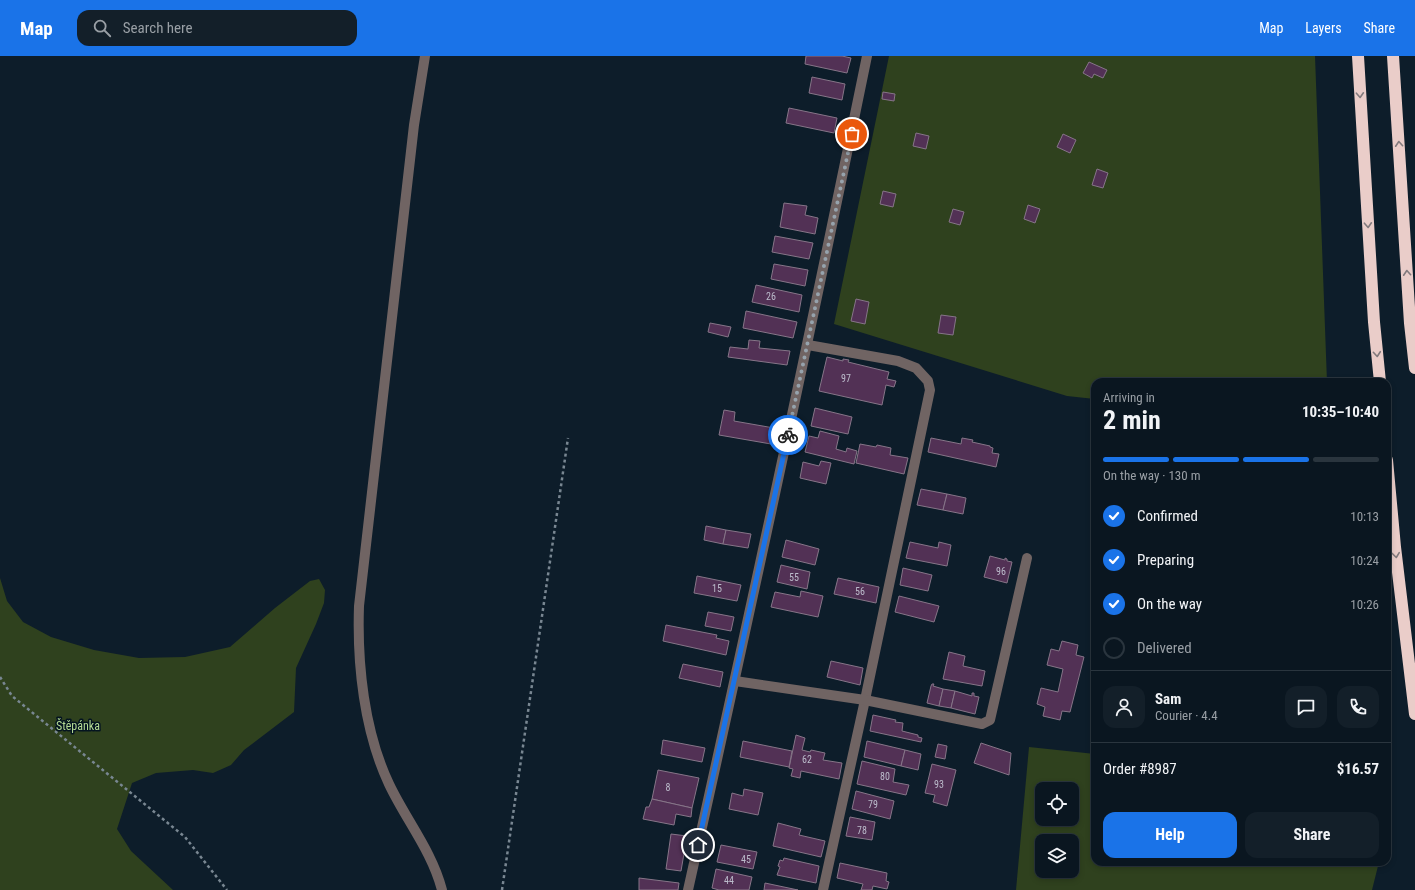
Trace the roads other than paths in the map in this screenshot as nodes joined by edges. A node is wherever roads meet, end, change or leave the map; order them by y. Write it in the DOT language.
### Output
graph roads {
  1 [pos="425,56"];
  2 [pos="867,56"];
  3 [pos="1358,56"];
  4 [pos="1394,56"];
  5 [pos="808,345"];
  6 [pos="1415,368"];
  7 [pos="1380,378"];
  8 [pos="1391,504"];
  9 [pos="1027,558"];
  10 [pos="735,680"];
  11 [pos="865,700"];
  12 [pos="1415,714"];
  13 [pos="442,890"];
  14 [pos="688,890"];
  15 [pos="823,890"];
  1 -- 13 [label="street"];
  2 -- 5 [label="street"];
  3 -- 7 [label="highway, one-way"];
  6 -- 4 [label="highway, one-way"];
  5 -- 10 [label="street"];
  5 -- 11 [label="street"];
  8 -- 12 [label="highway, one-way"];
  9 -- 11 [label="street"];
  10 -- 11 [label="street"];
  10 -- 14 [label="street"];
  11 -- 15 [label="street"];
}
